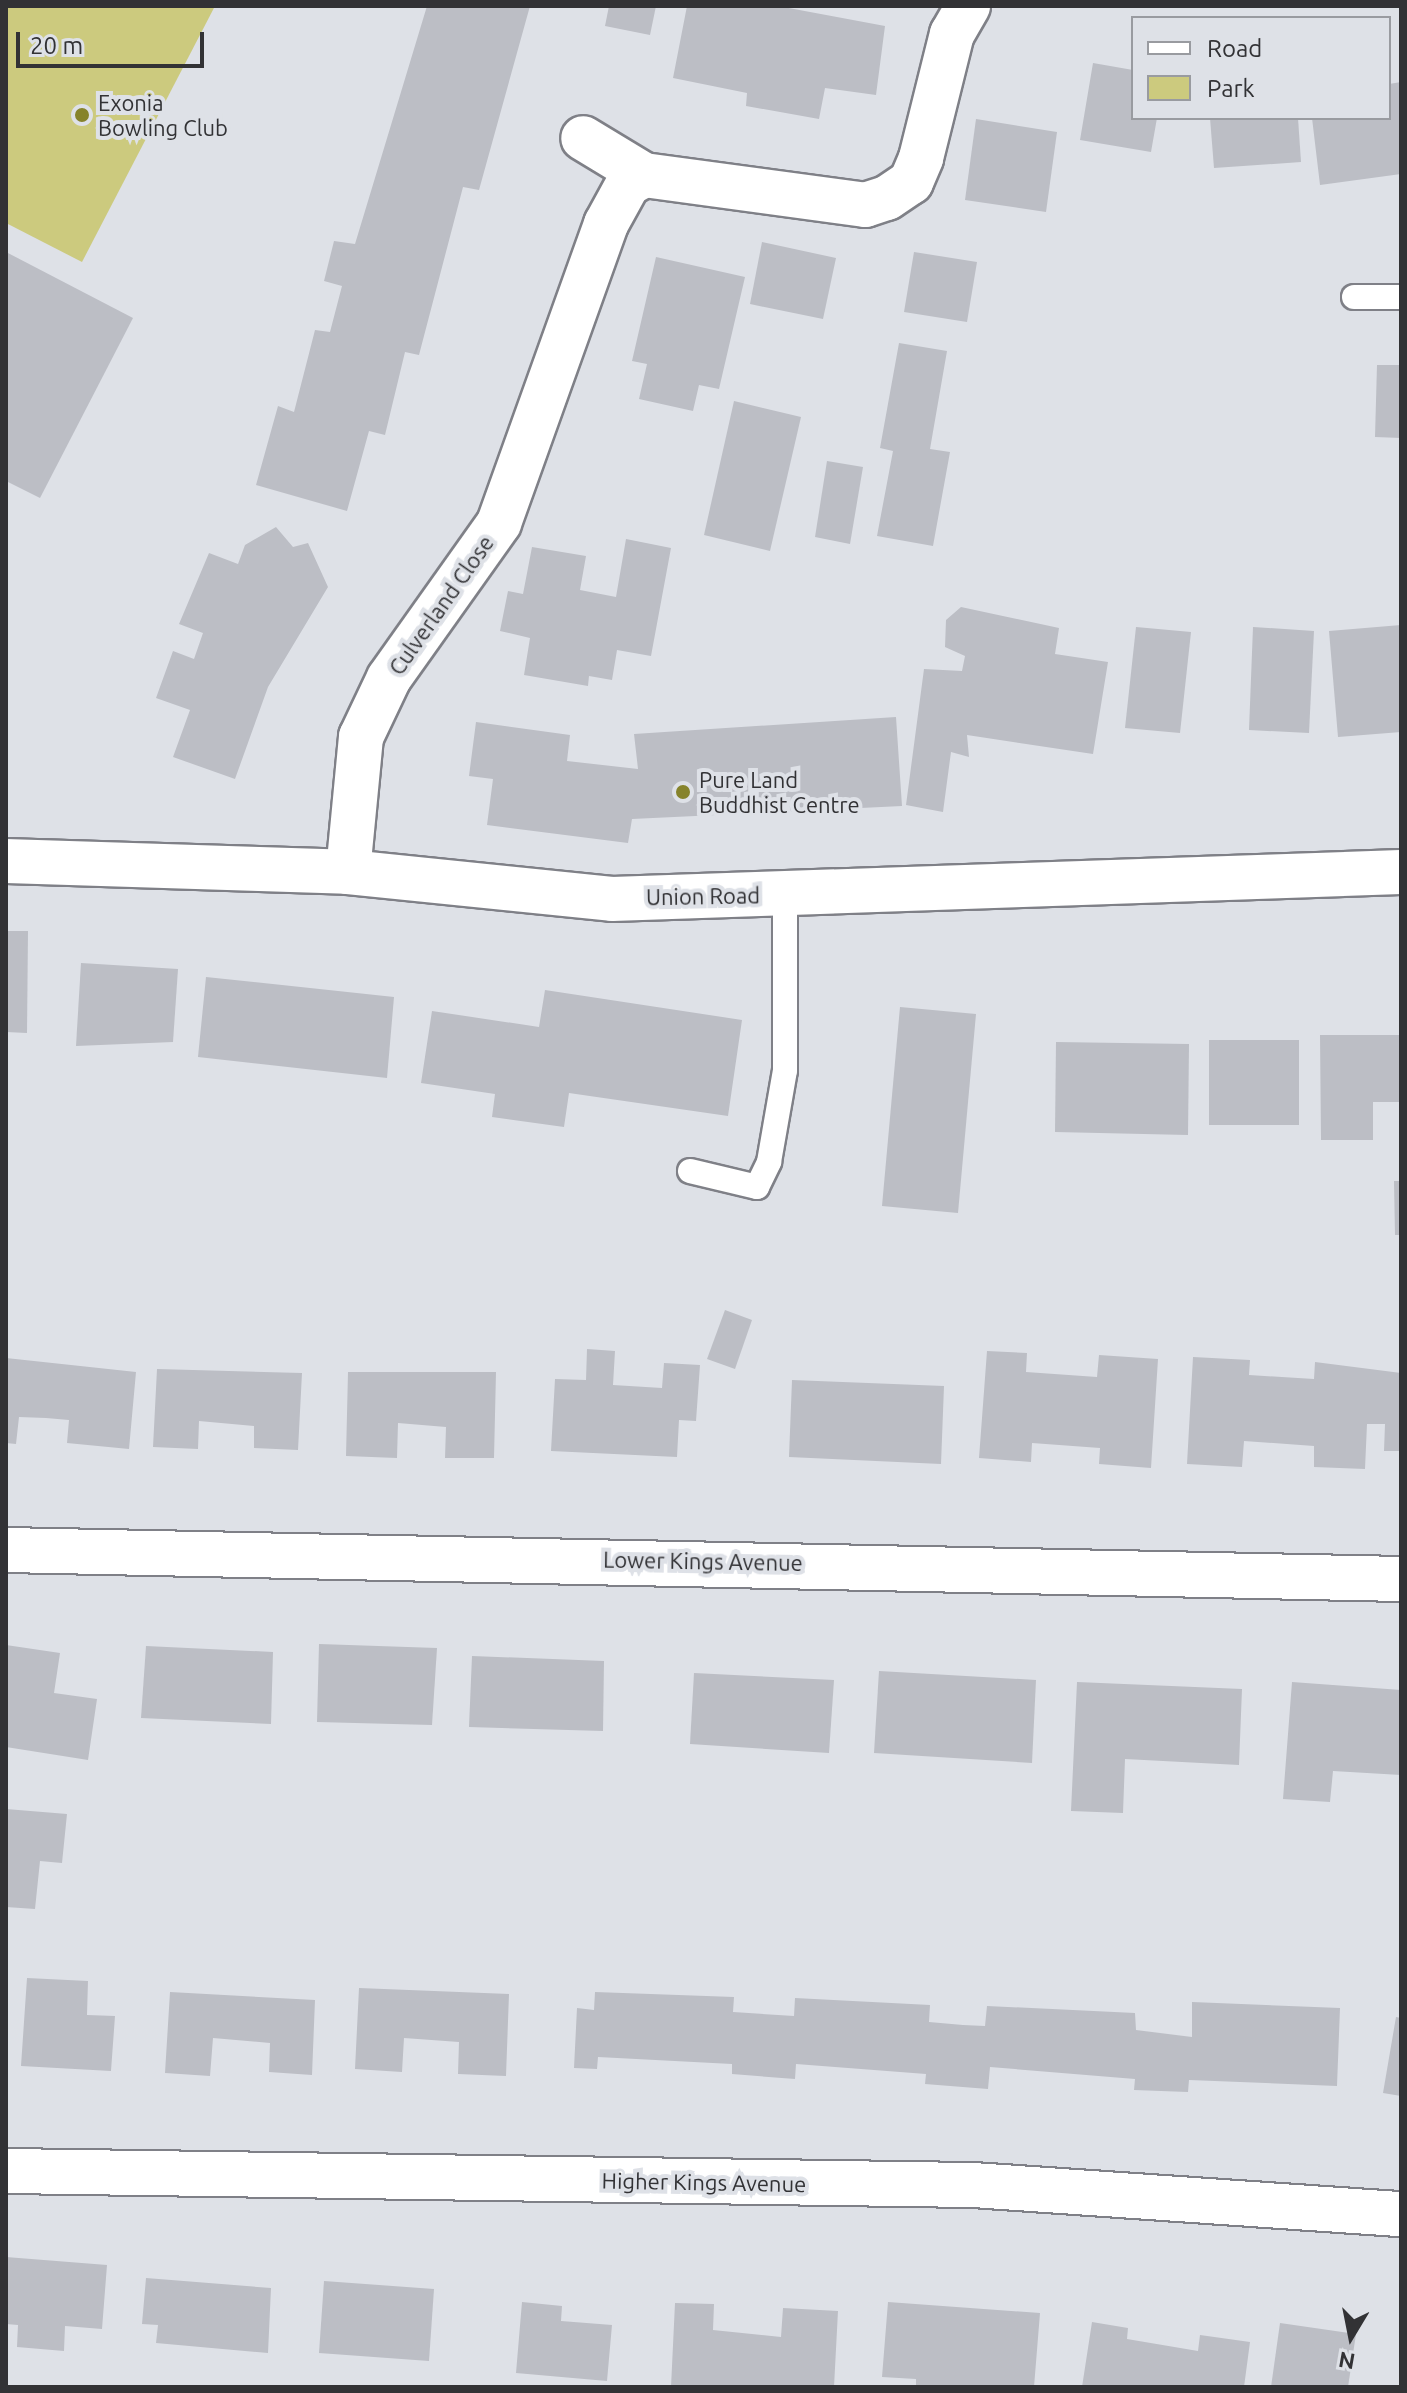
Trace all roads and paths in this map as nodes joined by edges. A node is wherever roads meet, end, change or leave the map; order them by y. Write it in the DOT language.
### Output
graph roads {
  1 [pos="964,7"];
  2 [pos="583,138"];
  3 [pos="644,175"];
  4 [pos="1354,297"];
  5 [pos="1401,297"];
  6 [pos="6,861"];
  7 [pos="348,872"];
  8 [pos="1401,872"];
  9 [pos="785,894"];
  10 [pos="690,1171"];
  11 [pos="6,1550"];
  12 [pos="1401,1579"];
  13 [pos="6,2171"];
  14 [pos="1401,2214"];
  1 -- 3 [label="street"];
  2 -- 3 [label="street"];
  3 -- 7 [label="street, Culverland Close"];
  4 -- 5 [label="lane"];
  6 -- 7 [label="street, Union Road"];
  7 -- 9 [label="street, Union Road"];
  8 -- 9 [label="street, Union Road"];
  9 -- 10 [label="lane"];
  11 -- 12 [label="street, Lower Kings Avenue"];
  13 -- 14 [label="street, Higher Kings Avenue"];
}
